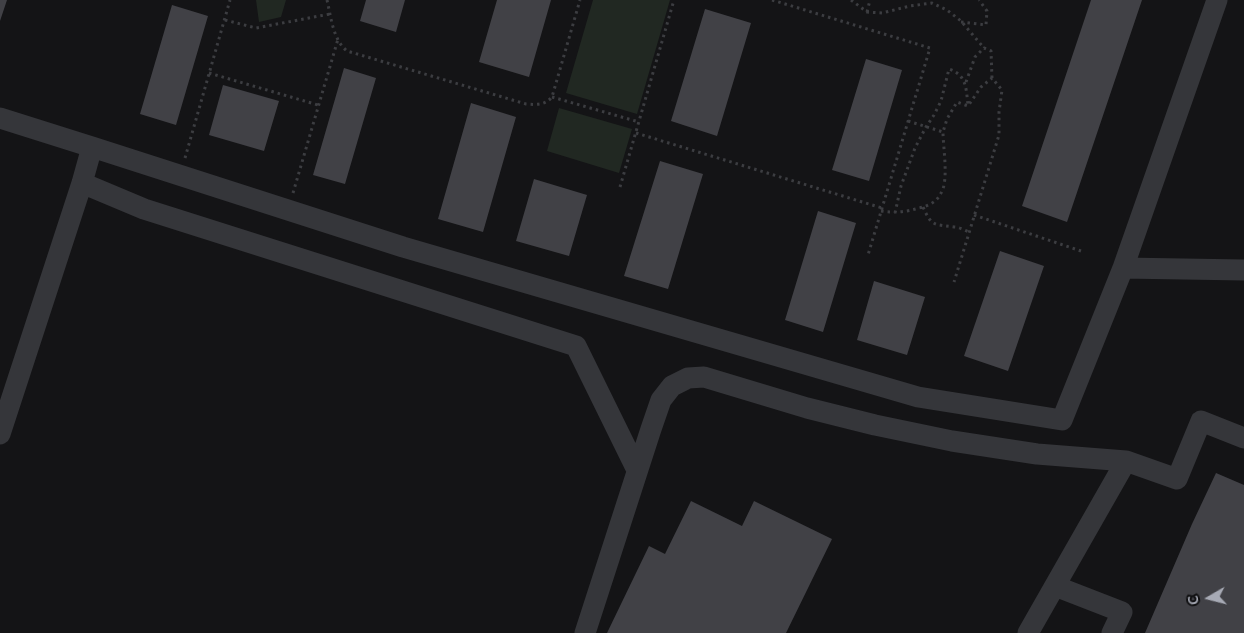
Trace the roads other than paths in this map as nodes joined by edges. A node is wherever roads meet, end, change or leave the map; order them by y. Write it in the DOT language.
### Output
graph roads {
  1 [pos="1217,0"];
  2 [pos="0,118"];
  3 [pos="92,147"];
  4 [pos="82,183"];
  5 [pos="1123,268"];
  6 [pos="1244,270"];
  7 [pos="0,434"];
  8 [pos="1244,438"];
  9 [pos="1126,461"];
  10 [pos="637,470"];
  11 [pos="1055,586"];
  12 [pos="585,633"];
  13 [pos="1028,633"];
  14 [pos="1112,633"];
  1 -- 5 [label="lane"];
  2 -- 3 [label="lane"];
  3 -- 4 [label="lane"];
  3 -- 5 [label="lane"];
  4 -- 7 [label="lane"];
  4 -- 10 [label="lane"];
  5 -- 6 [label="lane"];
  8 -- 9 [label="lane"];
  9 -- 10 [label="lane"];
  9 -- 11 [label="lane"];
  10 -- 12 [label="lane"];
  11 -- 13 [label="lane"];
  11 -- 14 [label="lane"];
}
